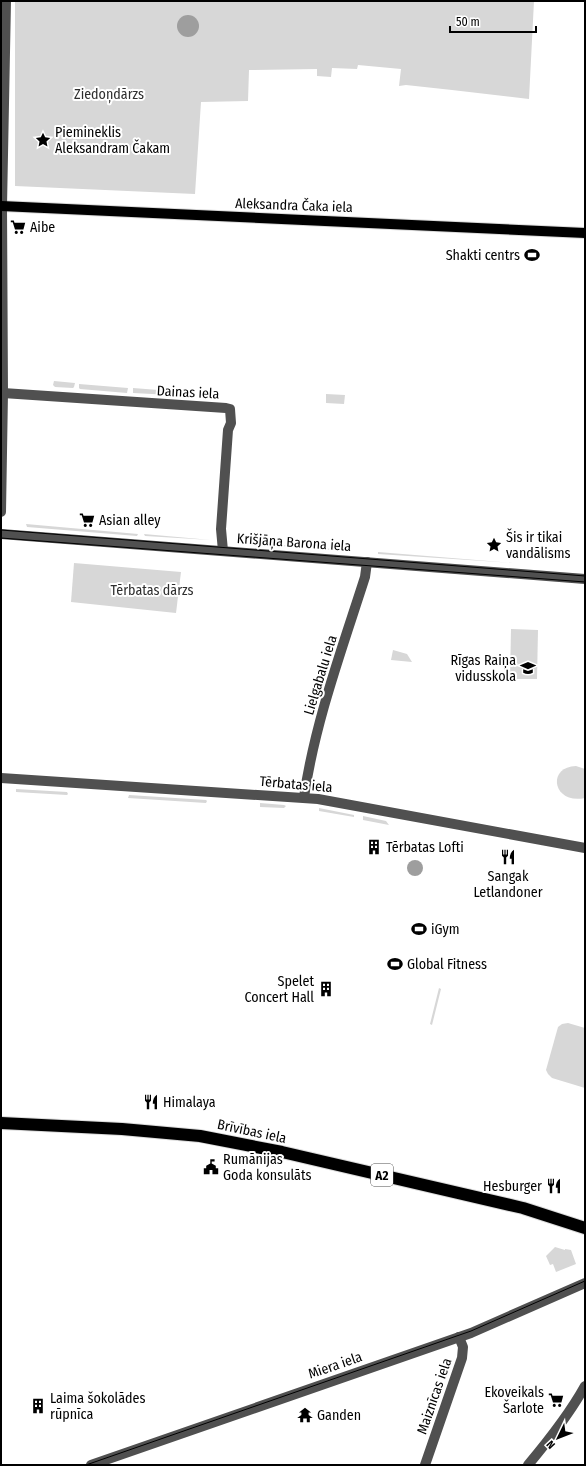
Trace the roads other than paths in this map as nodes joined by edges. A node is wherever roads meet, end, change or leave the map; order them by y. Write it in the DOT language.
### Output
graph roads {
  1 [pos="6,1"];
  2 [pos="1,206"];
  3 [pos="585,233"];
  4 [pos="3,393"];
  5 [pos="1,512"];
  6 [pos="1,534"];
  7 [pos="223,551"];
  8 [pos="367,562"];
  9 [pos="585,579"];
  10 [pos="1,778"];
  11 [pos="304,797"];
  12 [pos="585,848"];
  13 [pos="1,1124"];
  14 [pos="585,1228"];
  15 [pos="585,1283"];
  16 [pos="459,1337"];
  17 [pos="585,1386"];
  18 [pos="90,1465"];
  19 [pos="425,1465"];
  20 [pos="528,1465"];
  1 -- 2 [label="street"];
  2 -- 3 [label="main road, Aleksandra Čaka iela"];
  2 -- 4 [label="street"];
  4 -- 5 [label="street"];
  4 -- 7 [label="street, Dainas iela"];
  6 -- 7 [label="street, Krišjāņa Barona iela"];
  7 -- 8 [label="street, Krišjāņa Barona iela"];
  8 -- 9 [label="street, Krišjāņa Barona iela"];
  8 -- 11 [label="street, Lielgabalu iela"];
  10 -- 11 [label="street, Tērbatas iela"];
  11 -- 12 [label="street, Tērbatas iela"];
  13 -- 14 [label="highway, Brīvības iela / A2"];
  15 -- 16 [label="street, Miera iela"];
  16 -- 18 [label="street, Miera iela"];
  16 -- 19 [label="street, Maiznīcas iela"];
  17 -- 20 [label="street"];
}
